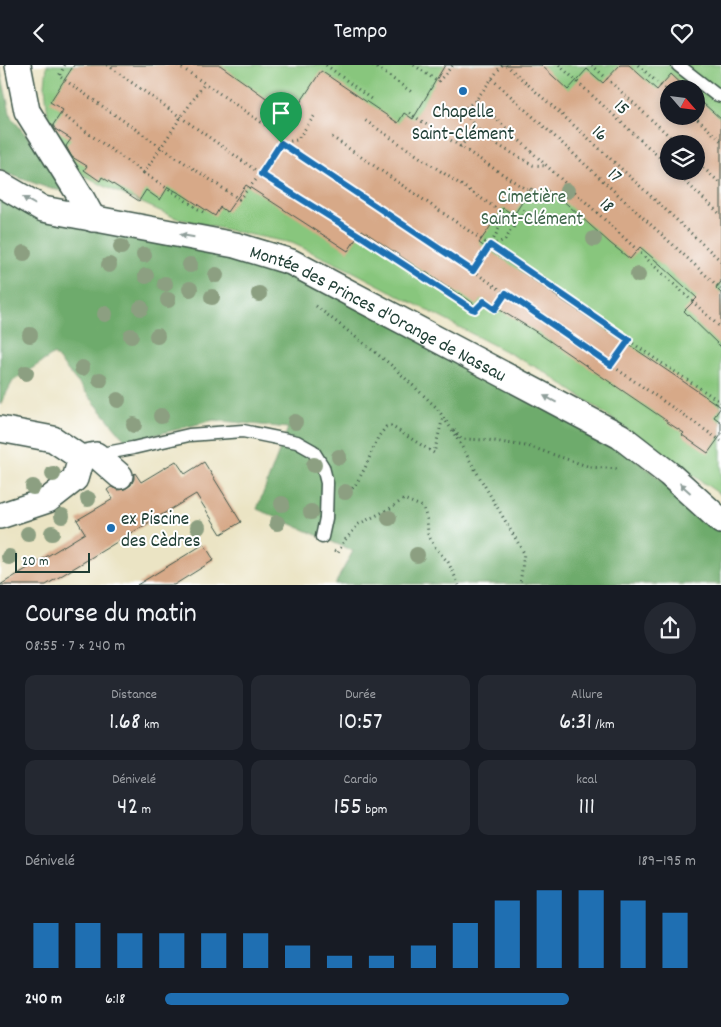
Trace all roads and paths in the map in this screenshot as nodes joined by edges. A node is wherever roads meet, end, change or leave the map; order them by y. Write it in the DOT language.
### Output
graph roads {
  1 [pos="18,65"];
  2 [pos="65,65"];
  3 [pos="107,65"];
  4 [pos="178,65"];
  5 [pos="326,65"];
  6 [pos="373,65"];
  7 [pos="414,65"];
  8 [pos="452,65"];
  9 [pos="504,65"];
  10 [pos="559,65"];
  11 [pos="592,65"];
  12 [pos="638,65"];
  13 [pos="678,65"];
  14 [pos="492,79"];
  15 [pos="205,83"];
  16 [pos="660,85"];
  17 [pos="413,93"];
  18 [pos="721,96"];
  19 [pos="372,99"];
  20 [pos="476,100"];
  21 [pos="56,111"];
  22 [pos="409,113"];
  23 [pos="315,115"];
  24 [pos="181,117"];
  25 [pos="363,119"];
  26 [pos="704,125"];
  27 [pos="476,128"];
  28 [pos="668,135"];
  29 [pos="332,137"];
  30 [pos="721,141"];
  31 [pos="281,143"];
  32 [pos="161,147"];
  33 [pos="460,147"];
  34 [pos="660,159"];
  35 [pos="548,166"];
  36 [pos="705,169"];
  37 [pos="144,173"];
  38 [pos="261,174"];
  39 [pos="684,180"];
  40 [pos="0,184"];
  41 [pos="721,184"];
  42 [pos="527,190"];
  43 [pos="526,208"];
  44 [pos="208,215"];
  45 [pos="721,215"];
  46 [pos="93,219"];
  47 [pos="490,245"];
  48 [pos="721,261"];
  49 [pos="473,271"];
  50 [pos="721,289"];
  51 [pos="506,293"];
  52 [pos="310,301"];
  53 [pos="721,328"];
  54 [pos="629,340"];
  55 [pos="611,365"];
  56 [pos="721,401"];
  57 [pos="437,408"];
  58 [pos="443,417"];
  59 [pos="0,429"];
  60 [pos="721,441"];
  61 [pos="89,457"];
  62 [pos="624,470"];
  63 [pos="120,476"];
  64 [pos="344,499"];
  65 [pos="0,516"];
  66 [pos="721,521"];
  67 [pos="325,543"];
  68 [pos="459,585"];
  69 [pos="520,585"];
  1 -- 46 [label="street"];
  2 -- 32 [label="path"];
  3 -- 24 [label="path"];
  4 -- 15 [label="path"];
  5 -- 19 [label="path"];
  6 -- 17 [label="path"];
  7 -- 8 [label="path"];
  9 -- 14 [label="path"];
  9 -- 48 [label="path, 16"];
  10 -- 34 [label="path, 15"];
  11 -- 28 [label="path"];
  12 -- 16 [label="path"];
  13 -- 18 [label="lane"];
  14 -- 20 [label="path"];
  14 -- 50 [label="path, 17"];
  15 -- 24 [label="path"];
  15 -- 31 [label="path"];
  20 -- 27 [label="path"];
  20 -- 35 [label="path, 18"];
  21 -- 37 [label="path"];
  22 -- 33 [label="path"];
  23 -- 31 [label="path"];
  24 -- 32 [label="path"];
  24 -- 38 [label="path"];
  25 -- 47 [label="path"];
  26 -- 30 [label="path"];
  27 -- 33 [label="path"];
  27 -- 35 [label="path"];
  29 -- 47 [label="path"];
  31 -- 38 [label="path"];
  31 -- 49 [label="path"];
  32 -- 37 [label="path"];
  32 -- 38 [label="path"];
  33 -- 42 [label="path"];
  35 -- 53 [label="path, 18"];
  36 -- 41 [label="path"];
  37 -- 44 [label="path"];
  38 -- 51 [label="path"];
  39 -- 45 [label="path"];
  46 -- 40 [label="street, Montée des Princes d'Orange de Nassau, one-way"];
  43 -- 47 [label="path"];
  66 -- 46 [label="street, Montée des Princes d'Orange de Nassau, one-way"];
  47 -- 49 [label="path"];
  47 -- 54 [label="path"];
  49 -- 51 [label="path"];
  51 -- 55 [label="path"];
  52 -- 57 [label="path"];
  54 -- 55 [label="path"];
  54 -- 56 [label="path"];
  55 -- 60 [label="path"];
  57 -- 58 [label="path"];
  57 -- 62 [label="path"];
  58 -- 64 [label="path"];
  58 -- 69 [label="path"];
  59 -- 61 [label="street"];
  61 -- 63 [label="street"];
  61 -- 65 [label="street"];
  61 -- 67 [label="lane"];
  67 -- 68 [label="path"];
}
